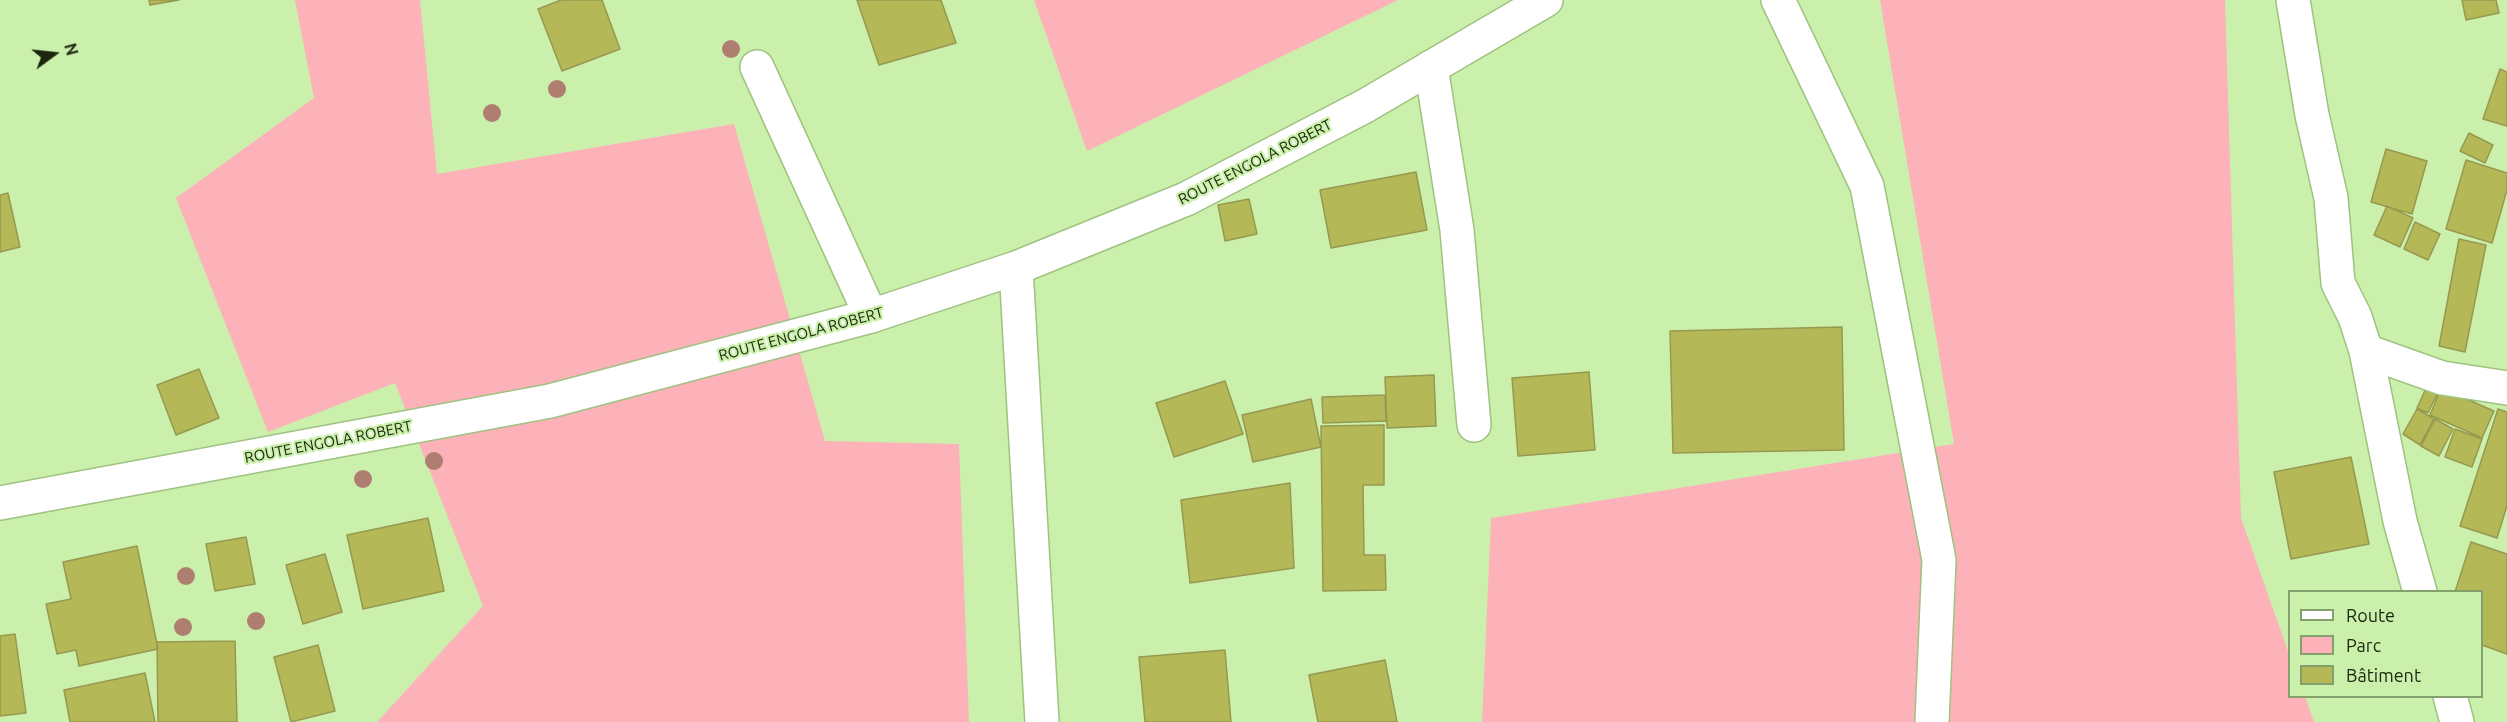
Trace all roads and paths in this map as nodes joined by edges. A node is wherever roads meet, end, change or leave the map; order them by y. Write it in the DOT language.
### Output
graph roads {
  1 [pos="1546,0"];
  2 [pos="1778,0"];
  3 [pos="2293,0"];
  4 [pos="1431,67"];
  5 [pos="757,68"];
  6 [pos="1016,268"];
  7 [pos="871,316"];
  8 [pos="2366,351"];
  9 [pos="2507,388"];
  10 [pos="1474,425"];
  11 [pos="0,504"];
  12 [pos="2420,590"];
  13 [pos="2451,698"];
  14 [pos="1042,722"];
  15 [pos="1932,722"];
  16 [pos="2457,722"];
  1 -- 4 [label="street, ROUTE ENGOLA ROBERT"];
  2 -- 15 [label="street"];
  3 -- 8 [label="street"];
  4 -- 6 [label="street, ROUTE ENGOLA ROBERT"];
  4 -- 10 [label="street"];
  5 -- 7 [label="street"];
  6 -- 7 [label="street, ROUTE ENGOLA ROBERT"];
  6 -- 14 [label="street"];
  7 -- 11 [label="street, ROUTE ENGOLA ROBERT"];
  8 -- 9 [label="street"];
  8 -- 12 [label="street"];
  13 -- 16 [label="street"];
}
